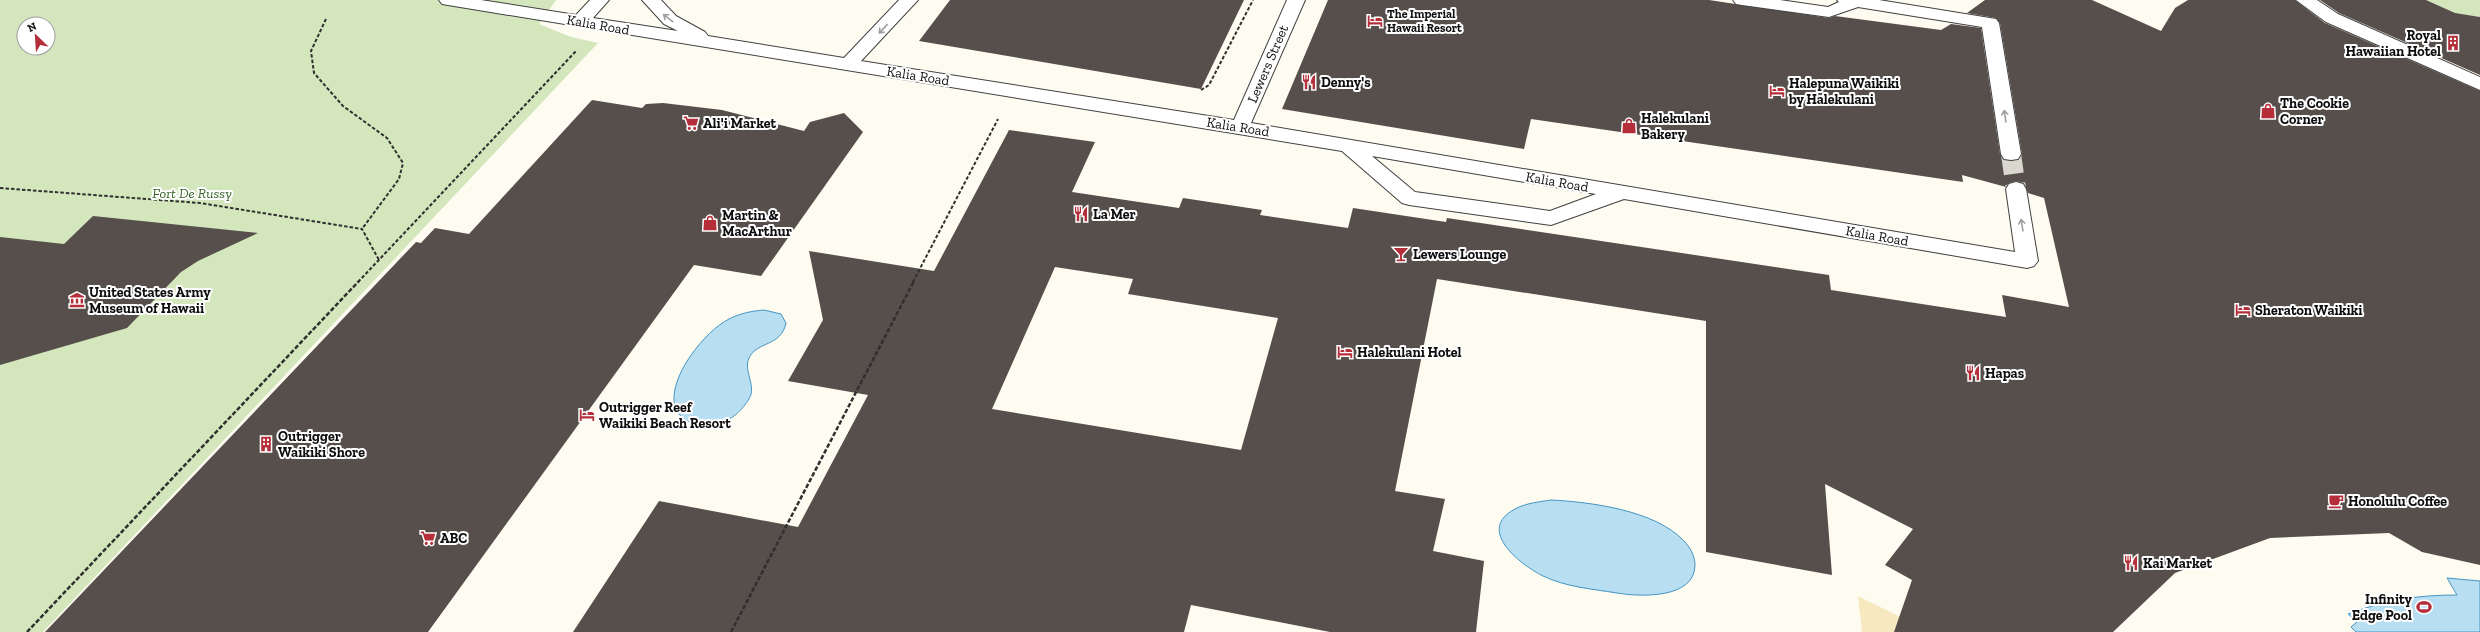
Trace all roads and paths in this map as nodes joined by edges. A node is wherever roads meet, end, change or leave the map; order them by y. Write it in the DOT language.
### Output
graph roads {
  1 [pos="448,0"];
  2 [pos="600,0"];
  3 [pos="651,0"];
  4 [pos="909,0"];
  5 [pos="1253,0"];
  6 [pos="1296,0"];
  7 [pos="1742,0"];
  8 [pos="2305,0"];
  9 [pos="1851,1"];
  10 [pos="1875,2"];
  11 [pos="326,19"];
  12 [pos="579,22"];
  13 [pos="715,44"];
  14 [pos="579,48"];
  15 [pos="847,65"];
  16 [pos="2480,84"];
  17 [pos="1198,92"];
  18 [pos="1001,113"];
  19 [pos="1240,127"];
  20 [pos="1348,146"];
  21 [pos="2011,154"];
  22 [pos="0,188"];
  23 [pos="2016,189"];
  24 [pos="1622,193"];
  25 [pos="362,229"];
  26 [pos="379,260"];
  27 [pos="27,632"];
  28 [pos="732,632"];
  1 -- 12 [label="street, Kalia Road"];
  2 -- 12 [label="street"];
  13 -- 3 [label="street, one-way"];
  4 -- 15 [label="street, one-way"];
  5 -- 17 [label="path"];
  6 -- 19 [label="street, Lewers Street"];
  7 -- 9 [label="street"];
  8 -- 16 [label="street"];
  9 -- 10 [label="street"];
  21 -- 10 [label="street, one-way"];
  11 -- 25 [label="path"];
  12 -- 13 [label="street, Kalia Road"];
  13 -- 15 [label="street, Kalia Road"];
  14 -- 26 [label="path"];
  15 -- 19 [label="street, Kalia Road"];
  18 -- 28 [label="path"];
  19 -- 20 [label="street, Kalia Road"];
  20 -- 24 [label="street, Kalia Road"];
  20 -- 24 [label="street"];
  22 -- 25 [label="path"];
  24 -- 23 [label="street, Kalia Road, one-way"];
  25 -- 26 [label="path"];
  26 -- 27 [label="path"];
}
